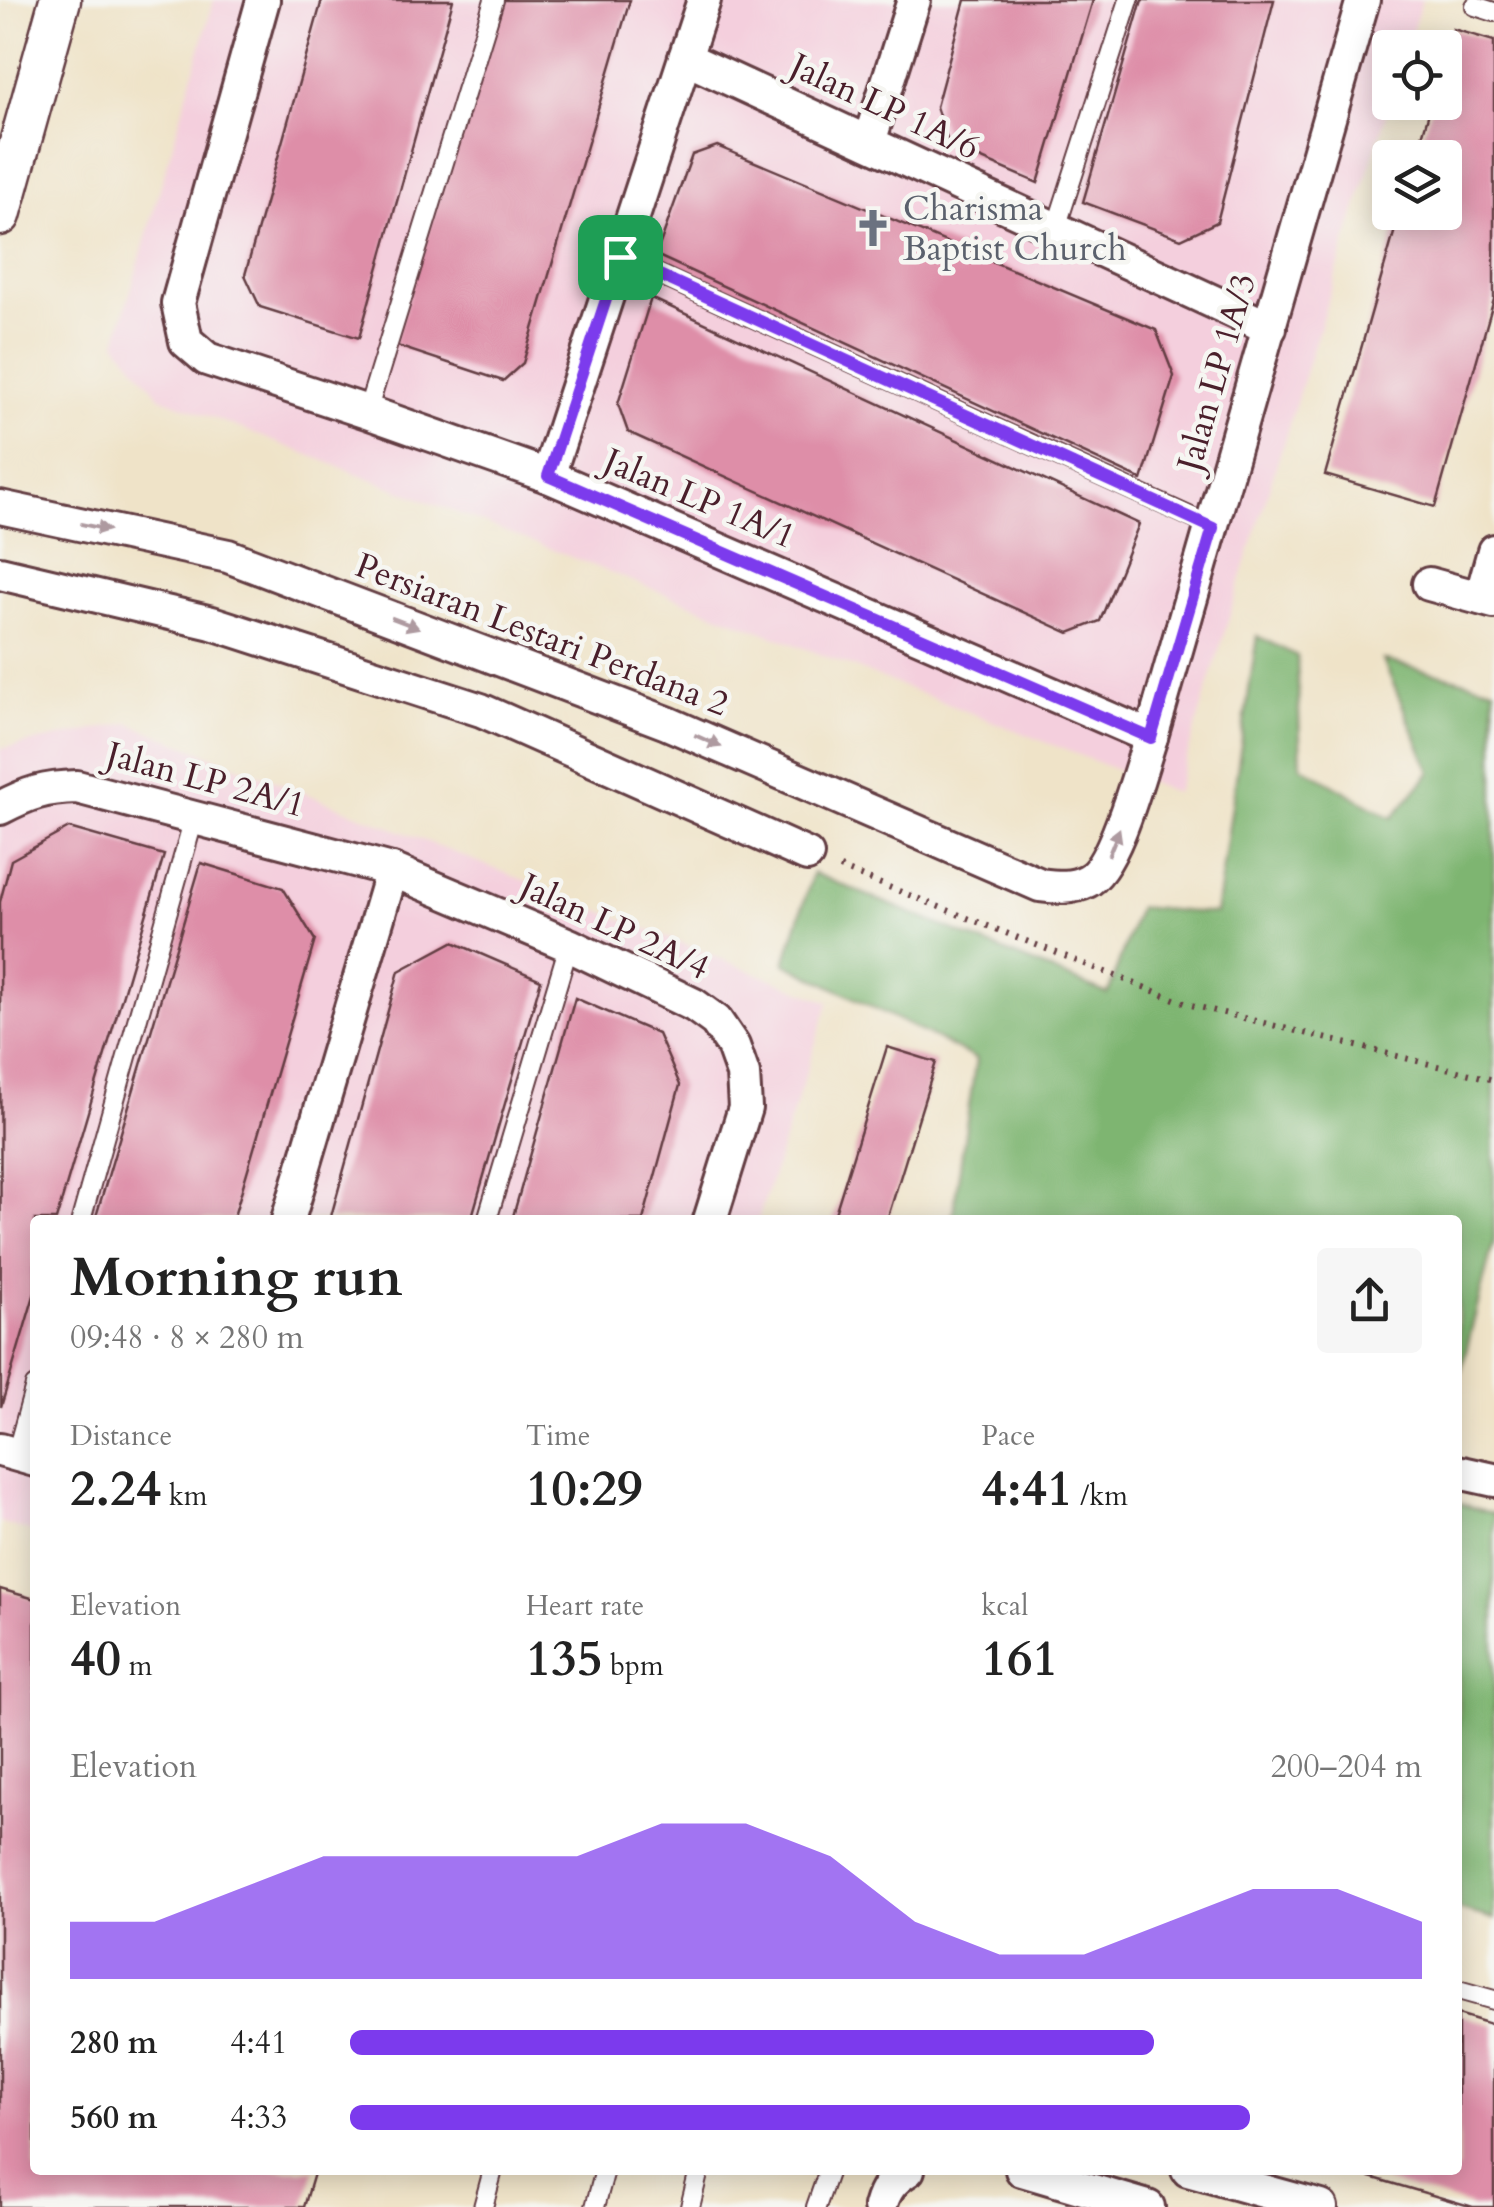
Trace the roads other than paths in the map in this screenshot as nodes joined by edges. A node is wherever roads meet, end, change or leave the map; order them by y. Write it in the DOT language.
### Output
graph roads {
  1 [pos="60,0"];
  2 [pos="263,0"];
  3 [pos="494,0"];
  4 [pos="704,0"];
  5 [pos="914,0"];
  6 [pos="1129,0"];
  7 [pos="1363,0"];
  8 [pos="685,58"];
  9 [pos="869,142"];
  10 [pos="0,215"];
  11 [pos="1056,228"];
  12 [pos="620,257"];
  13 [pos="1270,328"];
  14 [pos="367,412"];
  15 [pos="548,476"];
  16 [pos="0,507"];
  17 [pos="1213,528"];
  18 [pos="1494,550"];
  19 [pos="0,573"];
  20 [pos="1429,584"];
  21 [pos="1487,600"];
  22 [pos="1151,738"];
  23 [pos="0,808"];
  24 [pos="194,818"];
  25 [pos="807,856"];
  26 [pos="392,870"];
  27 [pos="1040,885"];
  28 [pos="570,944"];
  29 [pos="82,1215"];
  30 [pos="289,1215"];
  31 [pos="488,1215"];
  32 [pos="712,1215"];
  33 [pos="30,1405"];
  34 [pos="17,1455"];
  35 [pos="1462,1473"];
  36 [pos="1494,1480"];
  37 [pos="1462,1991"];
  38 [pos="1494,2000"];
  39 [pos="492,2175"];
  40 [pos="604,2175"];
  41 [pos="698,2175"];
  42 [pos="827,2175"];
  43 [pos="900,2175"];
  44 [pos="1039,2175"];
  45 [pos="1206,2175"];
  46 [pos="484,2207"];
  47 [pos="595,2207"];
  48 [pos="690,2207"];
  49 [pos="816,2207"];
  50 [pos="880,2207"];
  51 [pos="1148,2207"];
  52 [pos="1321,2207"];
  1 -- 10 [label="street"];
  2 -- 14 [label="street, Jalan LP 1A/1"];
  3 -- 14 [label="lane"];
  4 -- 8 [label="street"];
  5 -- 9 [label="street"];
  6 -- 11 [label="lane"];
  7 -- 13 [label="street, Jalan LP 1A/3"];
  8 -- 9 [label="street, Jalan LP 1A/6"];
  8 -- 12 [label="street"];
  9 -- 11 [label="street, Jalan LP 1A/6"];
  11 -- 13 [label="street, Jalan LP 1A/6"];
  12 -- 15 [label="street"];
  12 -- 17 [label="lane"];
  13 -- 17 [label="street, Jalan LP 1A/3"];
  14 -- 15 [label="street, Jalan LP 1A/1"];
  15 -- 22 [label="street, Jalan LP 1A/1"];
  16 -- 27 [label="street, Persiaran Lestari Perdana 2, one-way"];
  17 -- 22 [label="street, Jalan LP 1A/3"];
  18 -- 21 [label="street"];
  19 -- 25 [label="street"];
  20 -- 21 [label="street"];
  27 -- 22 [label="street, Jalan LP 1A/3, one-way"];
  23 -- 24 [label="street, Jalan LP 2A/1"];
  24 -- 26 [label="street, Jalan LP 2A/1"];
  24 -- 29 [label="lane"];
  26 -- 28 [label="street, Jalan LP 2A/4"];
  26 -- 30 [label="street"];
  28 -- 31 [label="lane"];
  28 -- 32 [label="street, Jalan LP 2A/4"];
  33 -- 34 [label="lane"];
  35 -- 36 [label="street"];
  37 -- 38 [label="lane"];
  39 -- 46 [label="lane"];
  40 -- 47 [label="lane"];
  41 -- 48 [label="lane"];
  42 -- 49 [label="lane"];
  43 -- 50 [label="street"];
  44 -- 51 [label="street"];
  45 -- 52 [label="street"];
}
